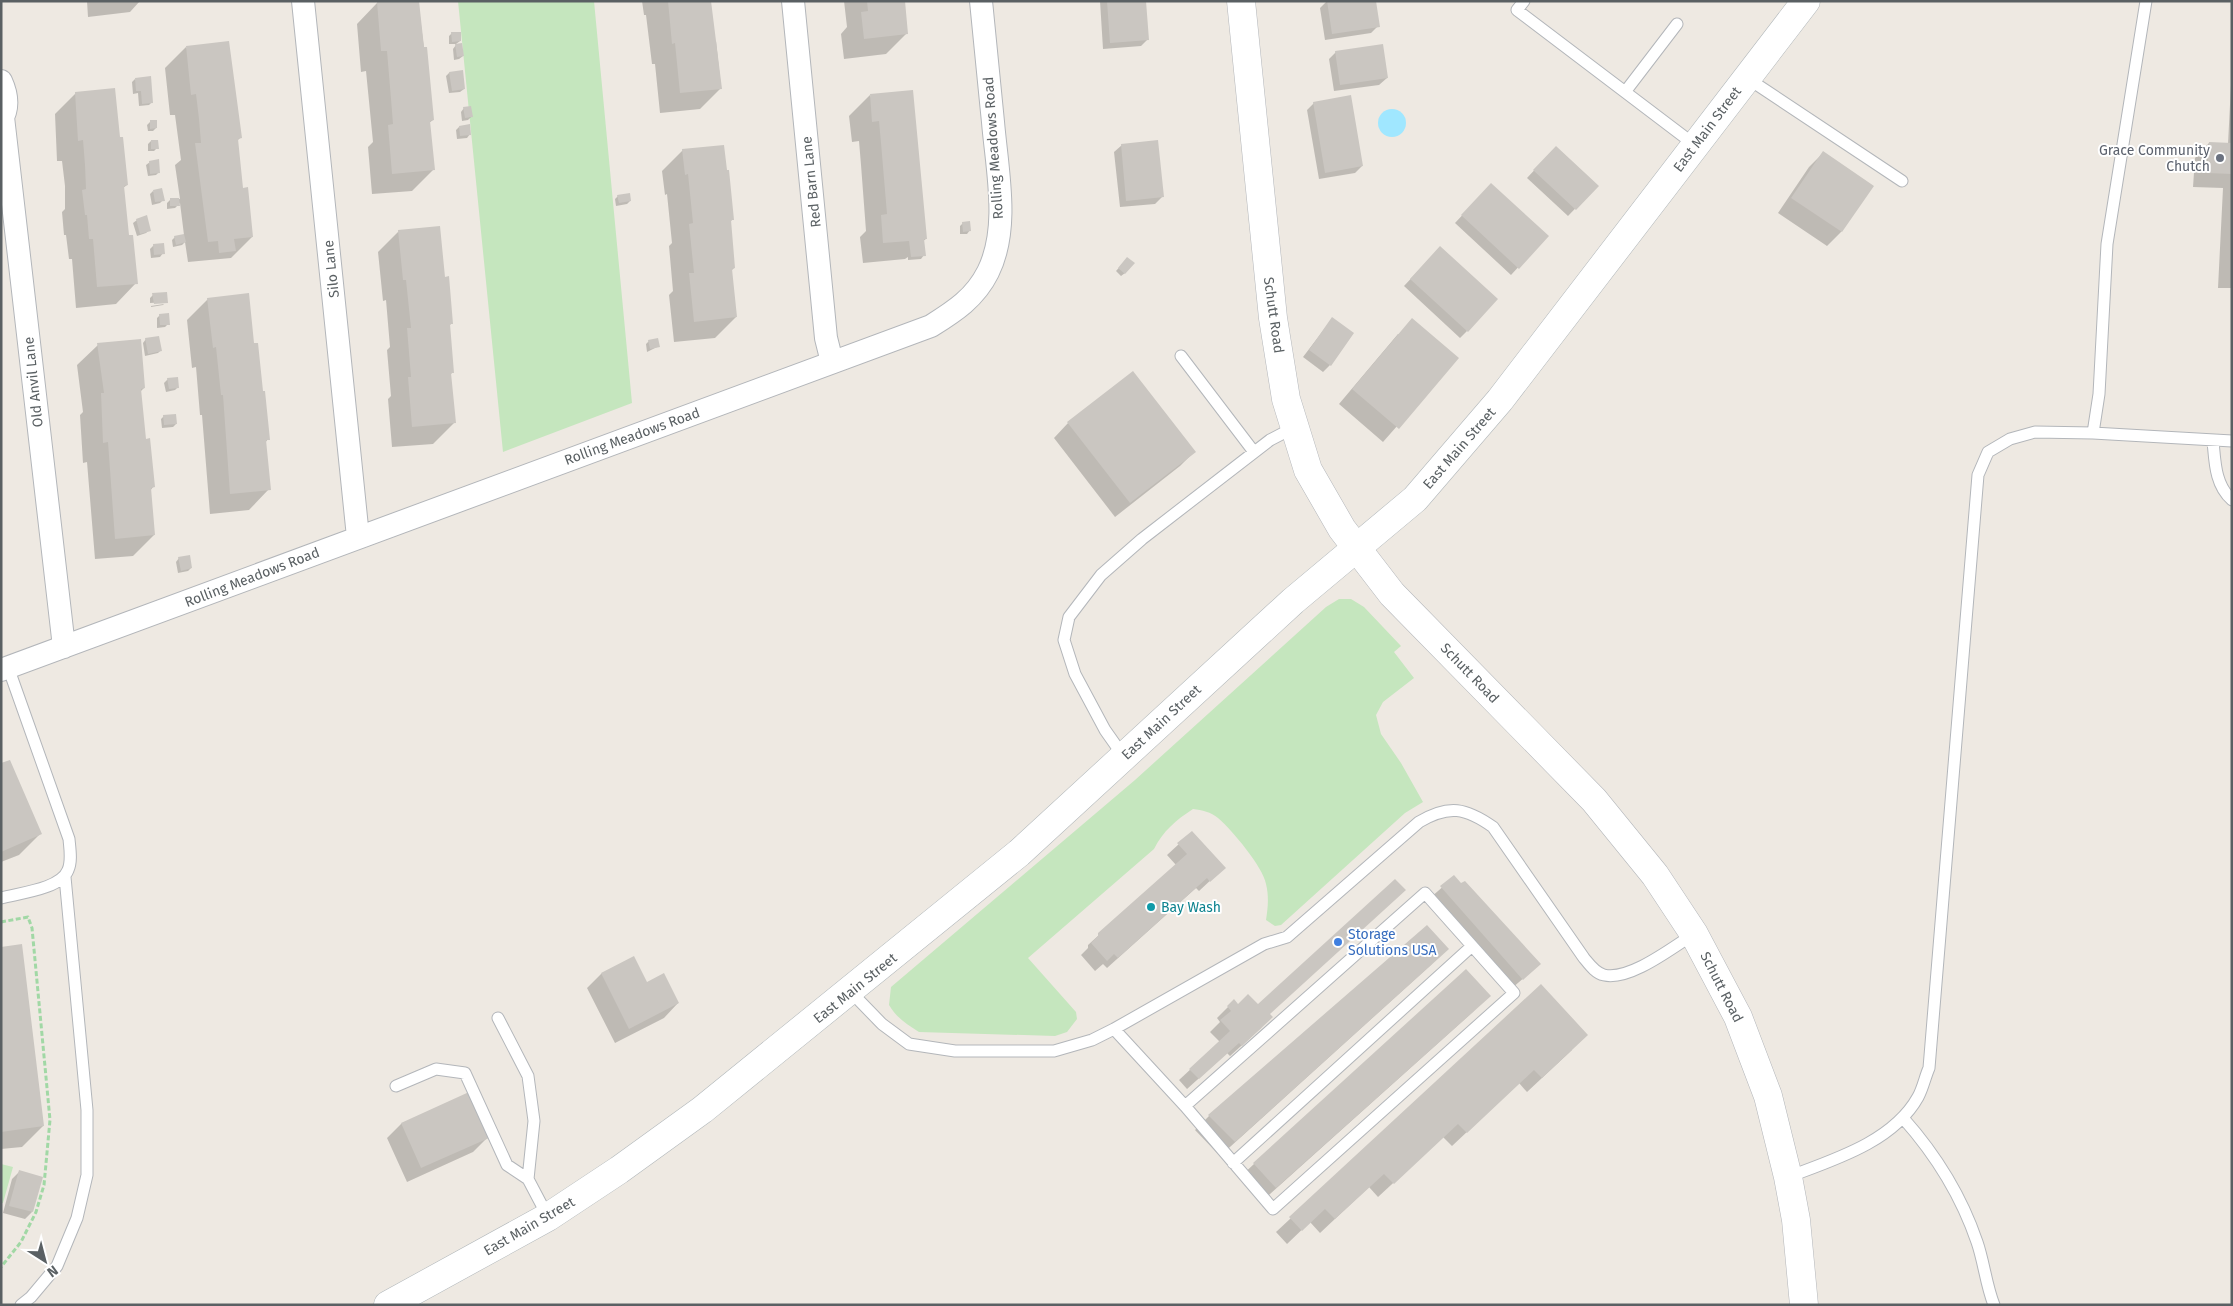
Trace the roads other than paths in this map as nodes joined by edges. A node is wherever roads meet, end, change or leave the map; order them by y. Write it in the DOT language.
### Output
graph roads {
  1 [pos="303,1"];
  2 [pos="792,1"];
  3 [pos="981,1"];
  4 [pos="1241,1"];
  5 [pos="1524,1"];
  6 [pos="1806,1"];
  7 [pos="2146,1"];
  8 [pos="1677,24"];
  9 [pos="1746,78"];
  10 [pos="1,81"];
  11 [pos="1625,92"];
  12 [pos="2,119"];
  13 [pos="1695,145"];
  14 [pos="1902,181"];
  15 [pos="1181,356"];
  16 [pos="832,362"];
  17 [pos="1295,427"];
  18 [pos="2093,433"];
  19 [pos="2213,441"];
  20 [pos="2232,442"];
  21 [pos="1254,452"];
  22 [pos="2232,500"];
  23 [pos="358,537"];
  24 [pos="1357,548"];
  25 [pos="64,647"];
  26 [pos="5,669"];
  27 [pos="1124,757"];
  28 [pos="65,877"];
  29 [pos="1,898"];
  30 [pos="1694,934"];
  31 [pos="1472,946"];
  32 [pos="851,992"];
  33 [pos="498,1018"];
  34 [pos="1114,1029"];
  35 [pos="396,1086"];
  36 [pos="1185,1106"];
  37 [pos="1903,1118"];
  38 [pos="1234,1164"];
  39 [pos="1788,1178"];
  40 [pos="528,1179"];
  41 [pos="548,1217"];
  42 [pos="21,1305"];
  43 [pos="388,1305"];
  44 [pos="1804,1305"];
  45 [pos="1994,1305"];
  1 -- 23 [label="street, Silo Lane"];
  2 -- 16 [label="street, Red Barn Lane"];
  3 -- 16 [label="street, Rolling Meadows Road"];
  4 -- 17 [label="main road, Schutt Road"];
  5 -- 11 [label="lane"];
  6 -- 9 [label="main road, East Main Street"];
  7 -- 18 [label="lane"];
  8 -- 11 [label="lane"];
  9 -- 13 [label="main road, East Main Street"];
  9 -- 14 [label="lane"];
  10 -- 12 [label="street, Old Anvil Lane"];
  11 -- 13 [label="lane"];
  12 -- 25 [label="street, Old Anvil Lane"];
  13 -- 24 [label="main road, East Main Street"];
  15 -- 21 [label="lane"];
  16 -- 23 [label="street, Rolling Meadows Road"];
  17 -- 21 [label="lane"];
  17 -- 24 [label="main road, Schutt Road"];
  18 -- 19 [label="lane"];
  18 -- 37 [label="lane"];
  19 -- 20 [label="lane"];
  19 -- 22 [label="lane"];
  21 -- 27 [label="lane"];
  23 -- 25 [label="street, Rolling Meadows Road"];
  24 -- 27 [label="main road, East Main Street"];
  24 -- 30 [label="main road, Schutt Road"];
  25 -- 26 [label="street, Rolling Meadows Road"];
  26 -- 28 [label="lane"];
  27 -- 32 [label="main road, East Main Street"];
  28 -- 29 [label="lane"];
  28 -- 42 [label="lane"];
  30 -- 34 [label="lane"];
  30 -- 39 [label="main road, Schutt Road"];
  31 -- 36 [label="lane"];
  31 -- 38 [label="lane"];
  31 -- 38 [label="lane"];
  32 -- 34 [label="lane"];
  32 -- 41 [label="main road, East Main Street"];
  33 -- 40 [label="lane"];
  34 -- 36 [label="lane"];
  35 -- 40 [label="lane"];
  36 -- 38 [label="lane"];
  37 -- 39 [label="lane"];
  37 -- 45 [label="lane"];
  39 -- 44 [label="main road, Schutt Road"];
  40 -- 41 [label="lane"];
  41 -- 43 [label="main road, East Main Street"];
}
